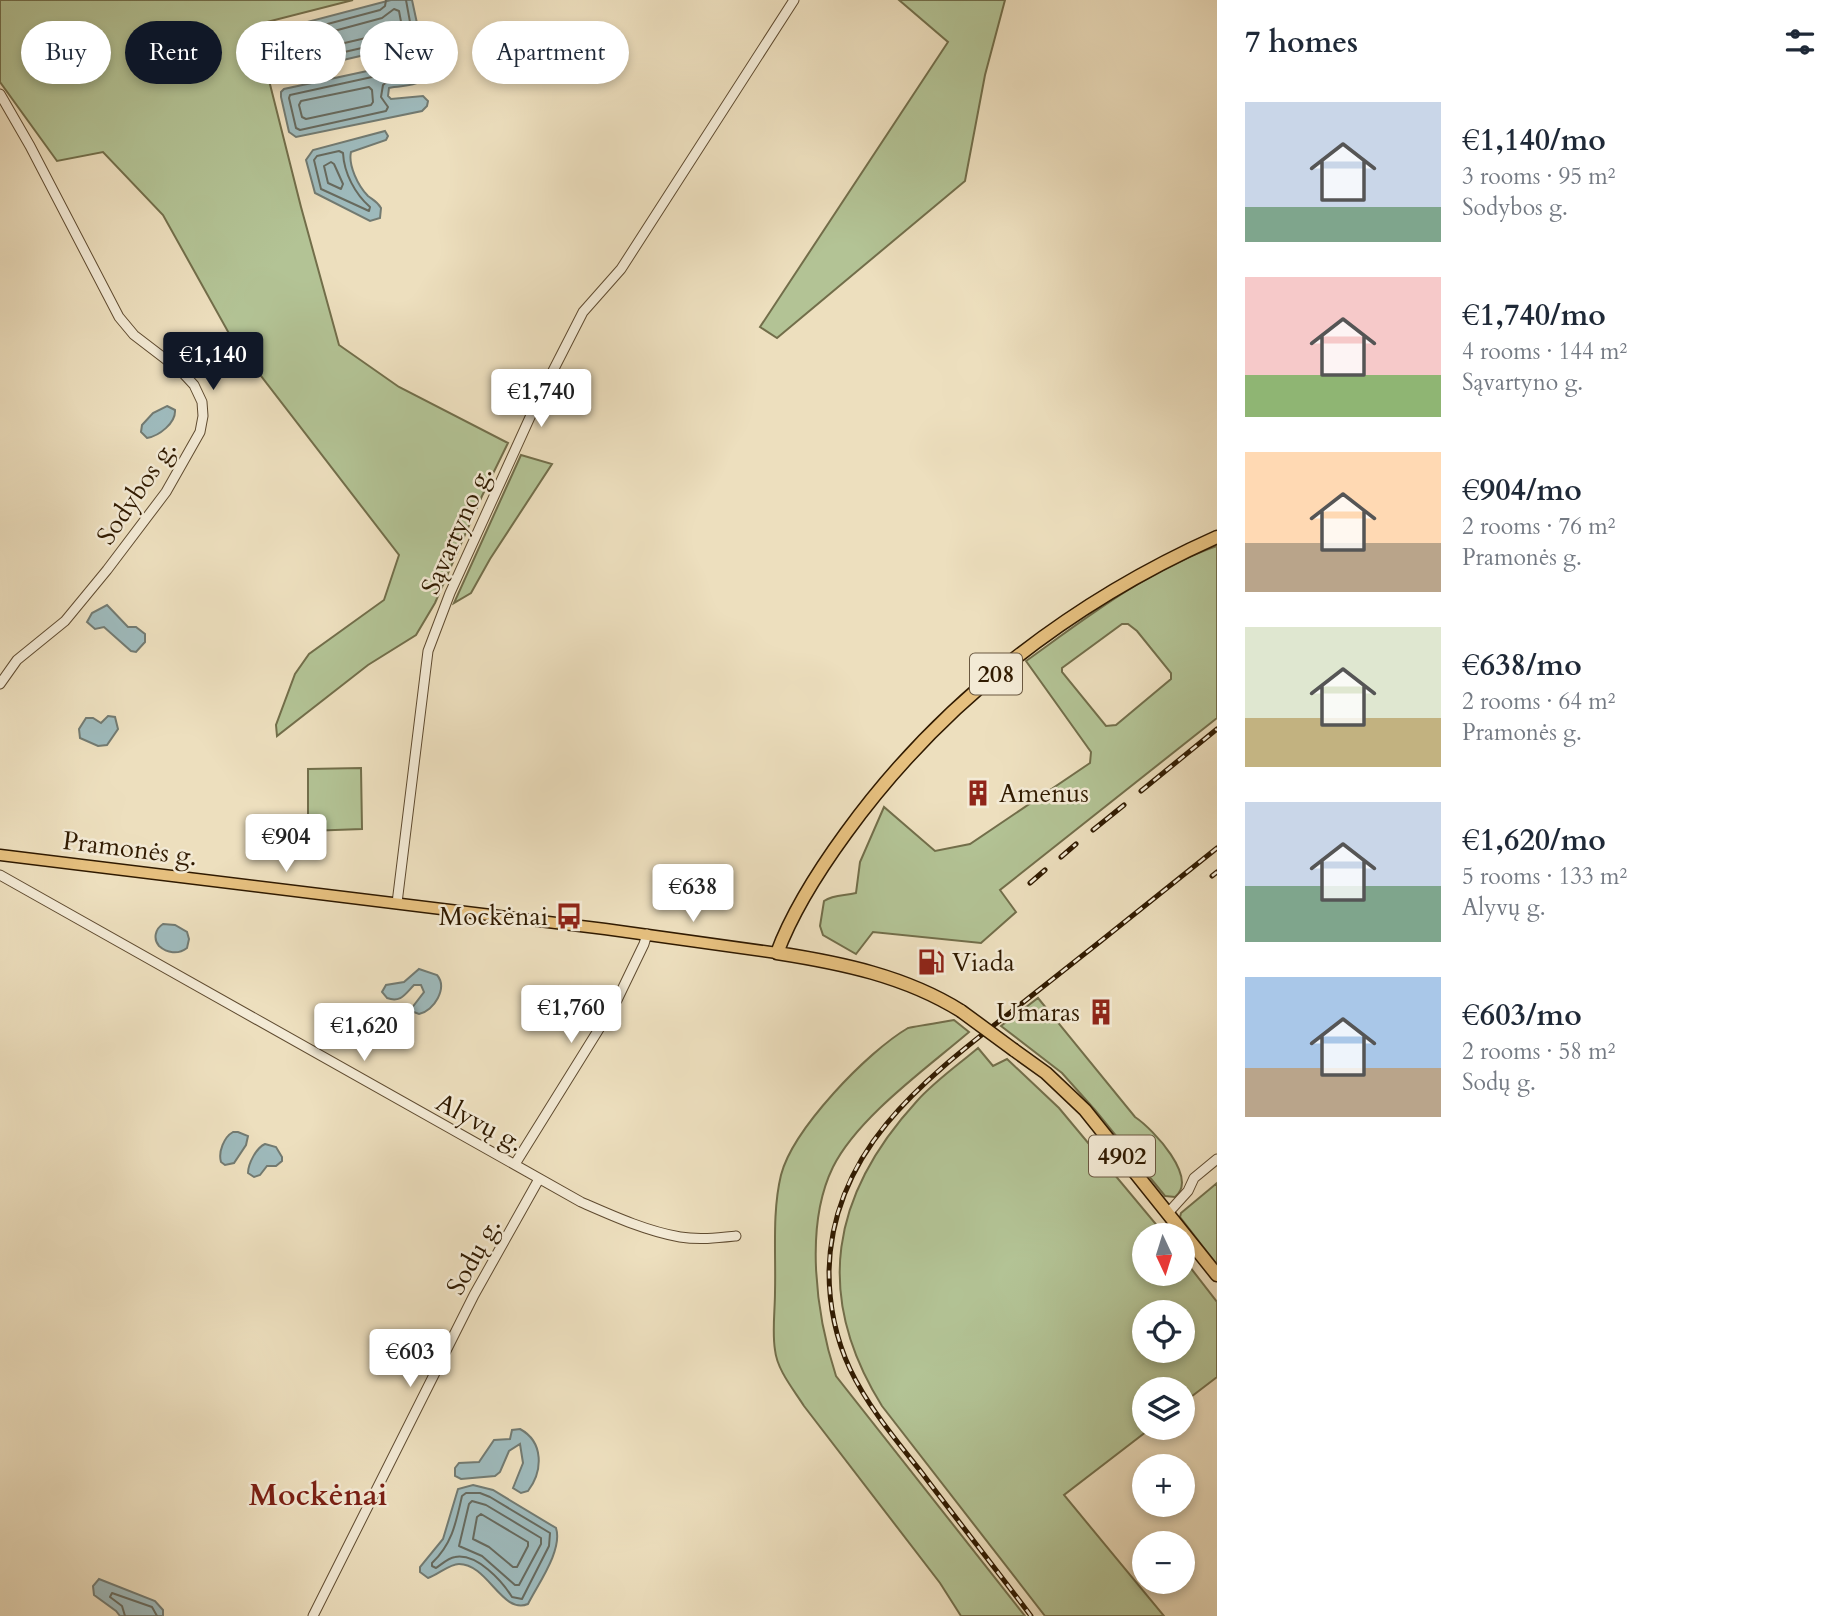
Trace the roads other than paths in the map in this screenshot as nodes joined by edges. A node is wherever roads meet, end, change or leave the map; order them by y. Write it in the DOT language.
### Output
graph roads {
  1 [pos="794,0"];
  2 [pos="0,93"];
  3 [pos="1217,537"];
  4 [pos="0,684"];
  5 [pos="0,855"];
  6 [pos="0,875"];
  7 [pos="397,903"];
  8 [pos="647,934"];
  9 [pos="777,953"];
  10 [pos="1217,1159"];
  11 [pos="515,1164"];
  12 [pos="539,1179"];
  13 [pos="1168,1213"];
  14 [pos="736,1236"];
  15 [pos="1217,1275"];
  16 [pos="313,1616"];
  1 -- 7 [label="street, Sąvartyno g."];
  2 -- 4 [label="street, Sodybos g."];
  3 -- 9 [label="highway, 208"];
  5 -- 7 [label="main road, Pramonės g. / 4902"];
  6 -- 11 [label="street, Alyvų g."];
  7 -- 8 [label="main road, Pramonės g. / 4902"];
  8 -- 9 [label="main road, Pramonės g. / 4902"];
  8 -- 11 [label="street"];
  9 -- 13 [label="highway, Pramonės g. / 4902, bridge"];
  10 -- 13 [label="street"];
  11 -- 12 [label="street, Alyvų g."];
  12 -- 14 [label="street, Alyvų g."];
  12 -- 16 [label="street, Sodų g."];
  13 -- 15 [label="highway, Pramonės g. / 4902"];
}
